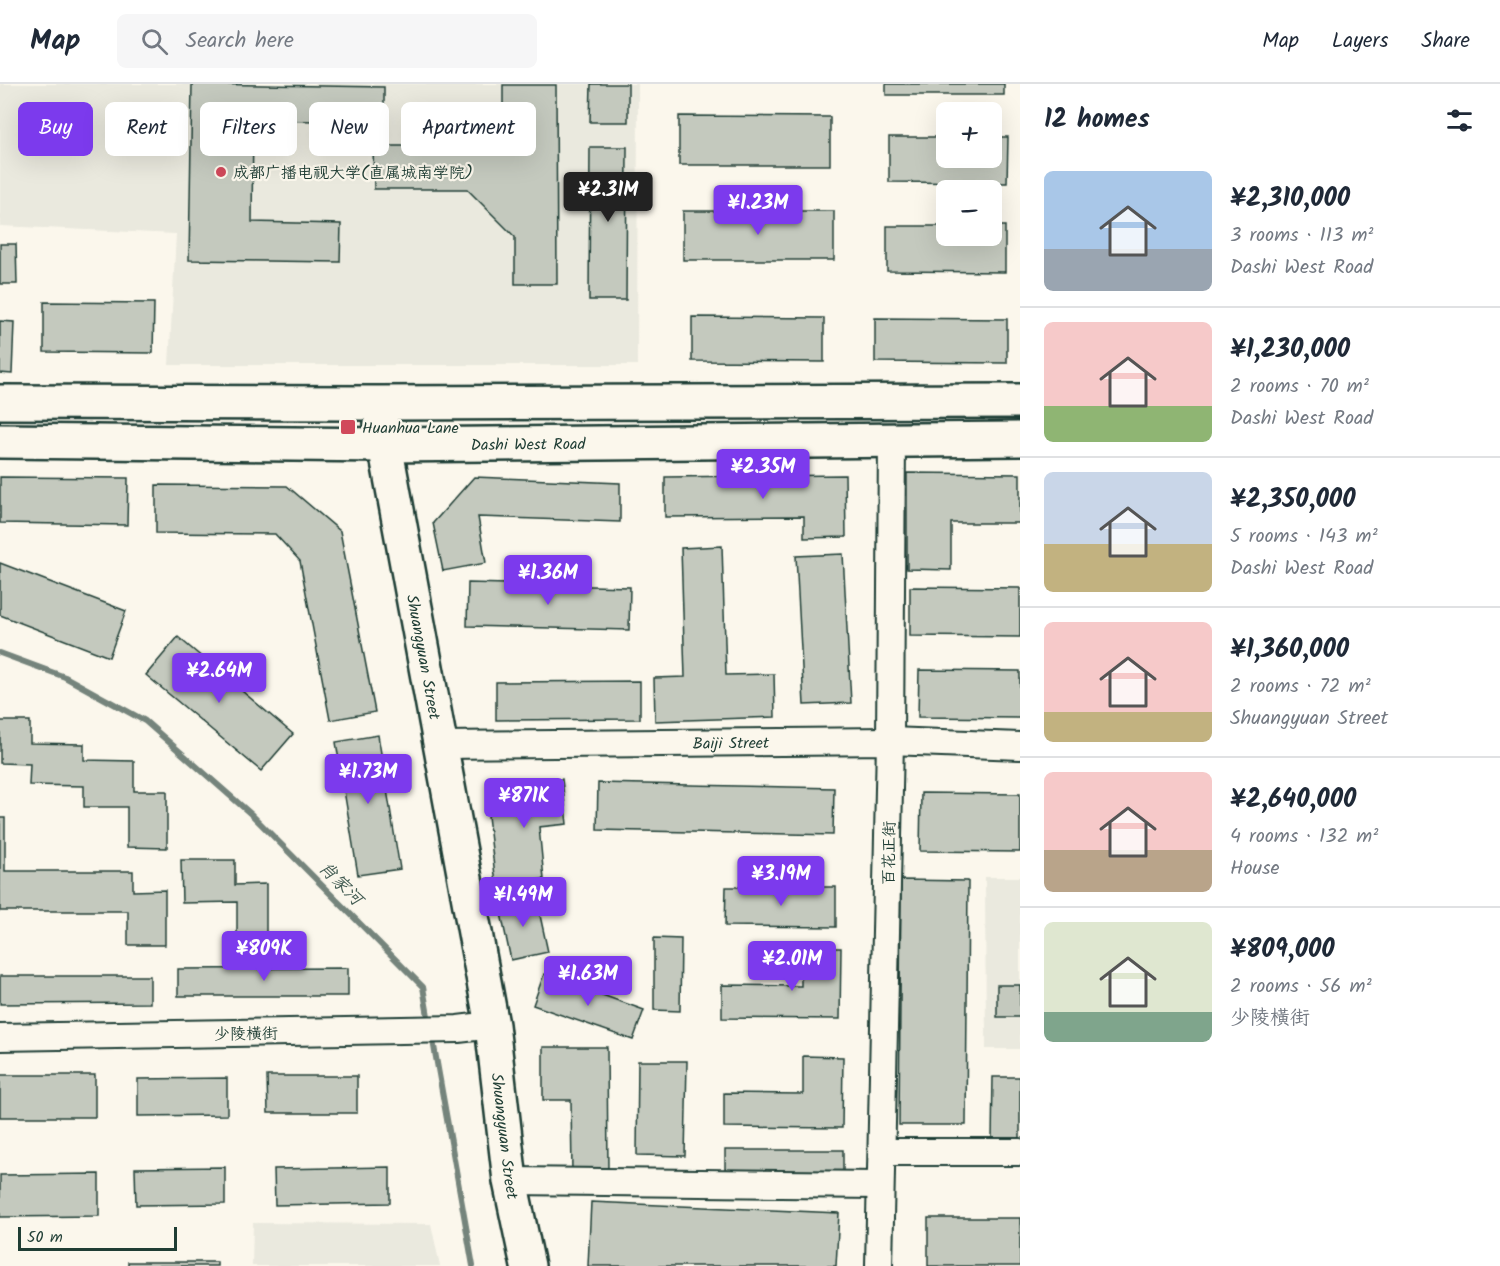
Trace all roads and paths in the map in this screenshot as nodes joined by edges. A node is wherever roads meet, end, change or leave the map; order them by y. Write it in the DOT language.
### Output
graph roads {
  1 [pos="0,402"];
  2 [pos="1020,402"];
  3 [pos="378,403"];
  4 [pos="892,439"];
  5 [pos="1020,439"];
  6 [pos="0,441"];
  7 [pos="385,445"];
  8 [pos="890,741"];
  9 [pos="441,745"];
  10 [pos="1020,746"];
  11 [pos="492,1025"];
  12 [pos="0,1037"];
  13 [pos="882,1152"];
  14 [pos="1020,1152"];
  15 [pos="510,1181"];
  16 [pos="880,1185"];
  17 [pos="528,1266"];
  18 [pos="879,1266"];
  1 -- 3 [label="main road"];
  2 -- 3 [label="main road"];
  3 -- 7 [label="main road, Shuangyuan Street"];
  4 -- 5 [label="main road, Dashi West Road"];
  4 -- 7 [label="main road, Dashi West Road"];
  4 -- 8 [label="street, 百花正街"];
  6 -- 7 [label="main road, Dashi West Road"];
  7 -- 9 [label="main road, Shuangyuan Street"];
  8 -- 9 [label="street, Baiji Street"];
  8 -- 10 [label="street, Baiji Street"];
  8 -- 13 [label="street, 百花正街"];
  9 -- 11 [label="main road, Shuangyuan Street"];
  11 -- 12 [label="street, 少陵横街"];
  11 -- 15 [label="main road, Shuangyuan Street"];
  13 -- 14 [label="street"];
  13 -- 16 [label="street, 百花正街"];
  15 -- 16 [label="street"];
  15 -- 17 [label="main road, Shuangyuan Street"];
  16 -- 18 [label="street, 百花正街"];
}
